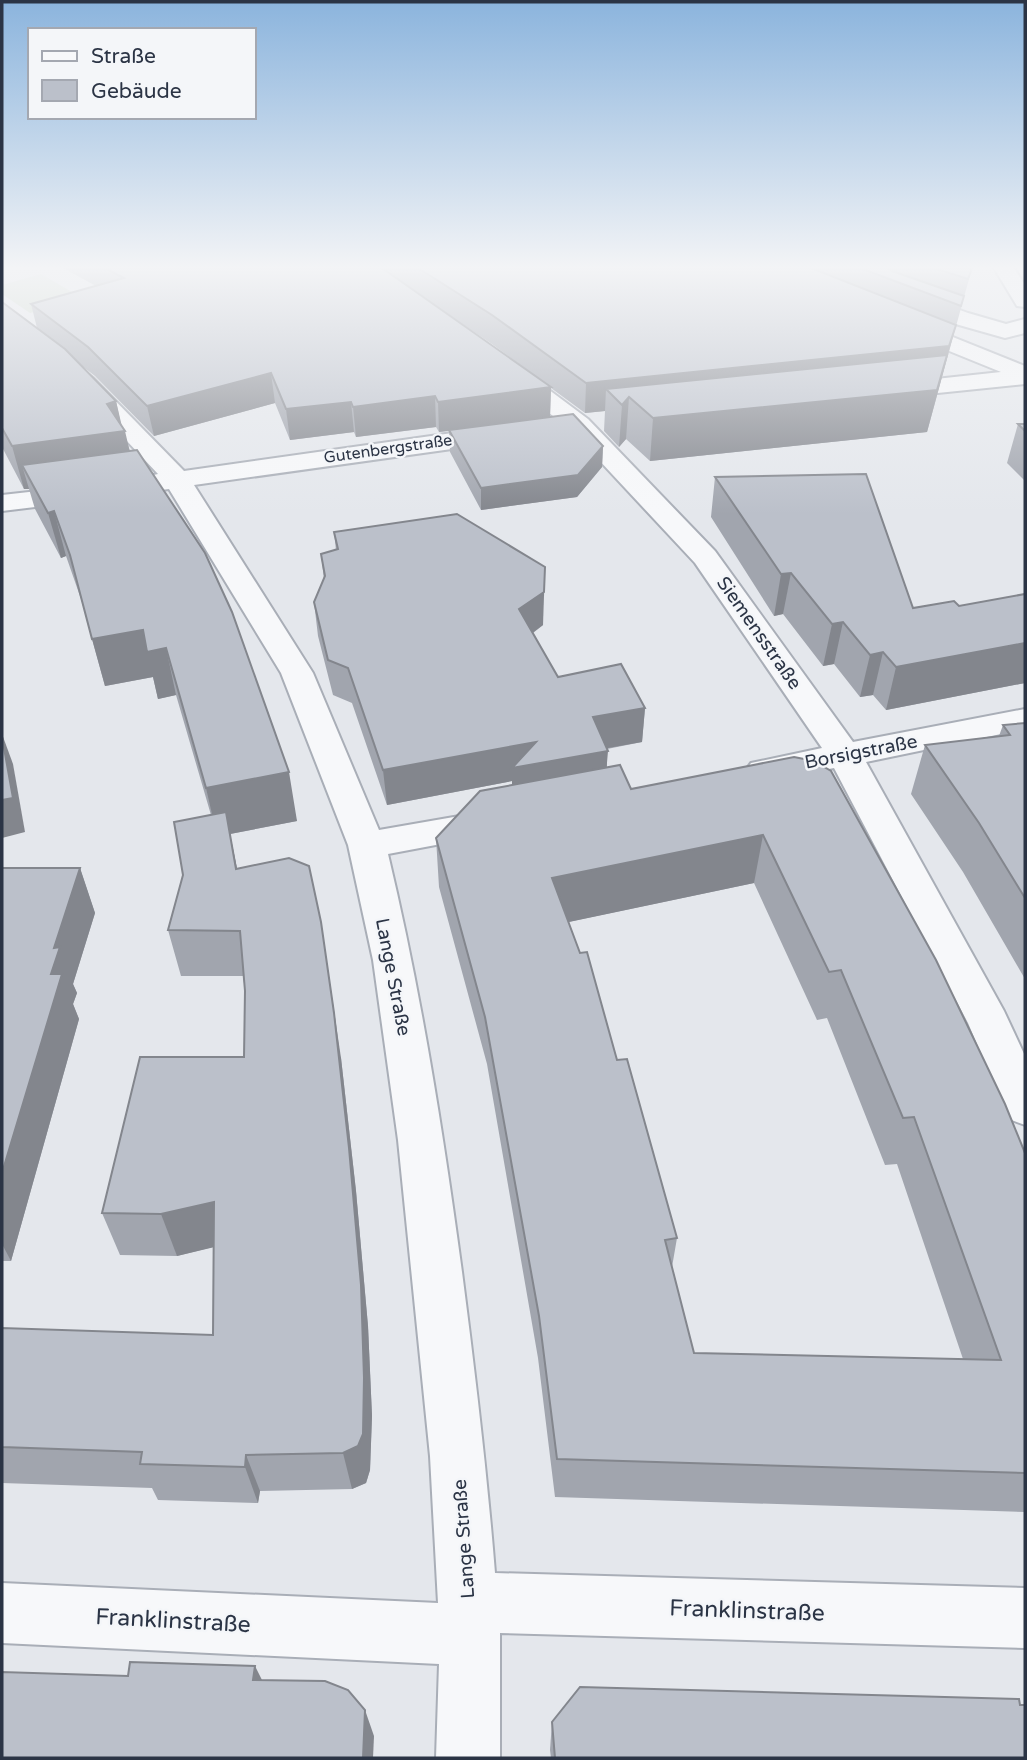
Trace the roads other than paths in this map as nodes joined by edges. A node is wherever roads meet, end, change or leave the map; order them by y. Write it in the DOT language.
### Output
graph roads {
  1 [pos="42,350"];
  2 [pos="966,350"];
  3 [pos="483,351"];
  4 [pos="1025,375"];
  5 [pos="863,394"];
  6 [pos="524,432"];
  7 [pos="176,478"];
  8 [pos="2,503"];
  9 [pos="1025,719"];
  10 [pos="845,756"];
  11 [pos="736,776"];
  12 [pos="531,815"];
  13 [pos="367,845"];
  14 [pos="1025,1106"];
  15 [pos="2,1613"];
  16 [pos="1025,1618"];
  17 [pos="469,1619"];
  18 [pos="468,1758"];
  1 -- 7 [label="street, Lange Straße"];
  2 -- 4 [label="street"];
  3 -- 10 [label="street, Siemensstraße"];
  4 -- 5 [label="street"];
  6 -- 7 [label="street, Gutenbergstraße"];
  7 -- 8 [label="street, Gutenbergstraße"];
  7 -- 13 [label="street, Lange Straße"];
  9 -- 10 [label="street, Borsigstraße"];
  10 -- 11 [label="street, Borsigstraße"];
  10 -- 14 [label="street, Siemensstraße"];
  12 -- 13 [label="street"];
  13 -- 17 [label="street, Lange Straße"];
  15 -- 17 [label="street, Franklinstraße"];
  16 -- 17 [label="street, Franklinstraße"];
  17 -- 18 [label="street, Lange Straße"];
}
